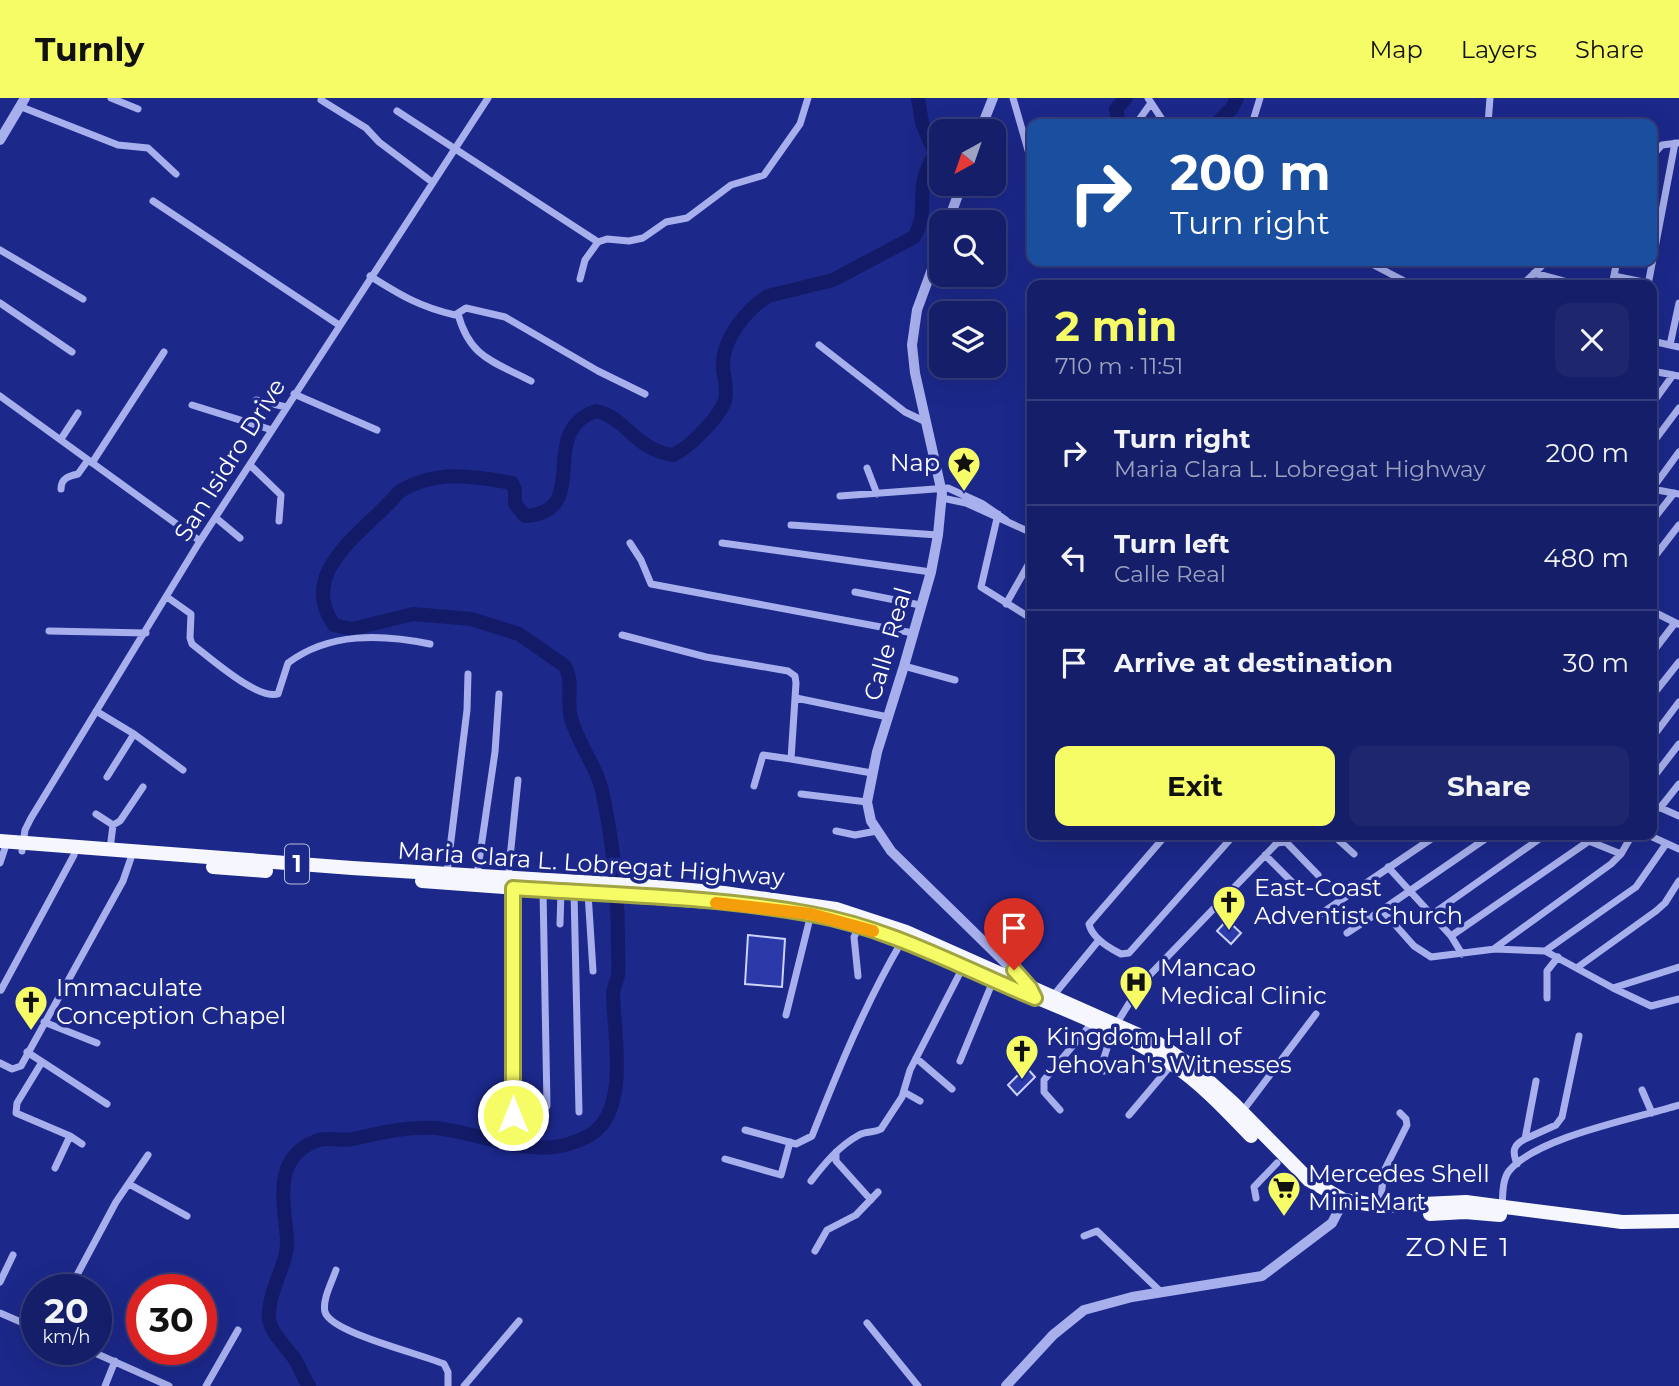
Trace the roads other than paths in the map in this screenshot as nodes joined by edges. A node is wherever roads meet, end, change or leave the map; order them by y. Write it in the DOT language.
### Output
graph roads {
  1 [pos="111,98"];
  2 [pos="488,98"];
  3 [pos="808,98"];
  4 [pos="993,98"];
  5 [pos="1013,98"];
  6 [pos="1260,98"];
  7 [pos="1490,98"];
  8 [pos="321,100"];
  9 [pos="1150,101"];
  10 [pos="22,102"];
  11 [pos="138,109"];
  12 [pos="397,111"];
  13 [pos="985,119"];
  14 [pos="1139,119"];
  15 [pos="1162,119"];
  16 [pos="1254,119"];
  17 [pos="1488,119"];
  18 [pos="0,140"];
  19 [pos="1677,143"];
  20 [pos="456,147"];
  21 [pos="1027,147"];
  22 [pos="1657,150"];
  23 [pos="176,174"];
  24 [pos="432,182"];
  25 [pos="153,201"];
  26 [pos="1657,240"];
  27 [pos="598,242"];
  28 [pos="0,250"];
  29 [pos="1378,266"];
  30 [pos="1542,266"];
  31 [pos="1616,266"];
  32 [pos="1534,273"];
  33 [pos="370,276"];
  34 [pos="1614,276"];
  35 [pos="929,277"];
  36 [pos="580,279"];
  37 [pos="1403,280"];
  38 [pos="1527,280"];
  39 [pos="1560,280"];
  40 [pos="1613,280"];
  41 [pos="1631,280"];
  42 [pos="83,299"];
  43 [pos="0,303"];
  44 [pos="1679,303"];
  45 [pos="458,314"];
  46 [pos="339,325"];
  47 [pos="1657,342"];
  48 [pos="819,345"];
  49 [pos="1675,346"];
  50 [pos="72,352"];
  51 [pos="164,352"];
  52 [pos="1657,372"];
  53 [pos="1676,375"];
  54 [pos="531,381"];
  55 [pos="1657,392"];
  56 [pos="294,394"];
  57 [pos="645,394"];
  58 [pos="0,396"];
  59 [pos="256,400"];
  60 [pos="192,405"];
  61 [pos="286,407"];
  62 [pos="1679,408"];
  63 [pos="78,414"];
  64 [pos="926,422"];
  65 [pos="272,430"];
  66 [pos="377,430"];
  67 [pos="1657,437"];
  68 [pos="61,439"];
  69 [pos="1679,452"];
  70 [pos="90,462"];
  71 [pos="250,465"];
  72 [pos="867,468"];
  73 [pos="1657,482"];
  74 [pos="61,489"];
  75 [pos="1657,490"];
  76 [pos="941,493"];
  77 [pos="1677,493"];
  78 [pos="877,494"];
  79 [pos="841,496"];
  80 [pos="1657,515"];
  81 [pos="998,516"];
  82 [pos="216,518"];
  83 [pos="279,521"];
  84 [pos="791,525"];
  85 [pos="1679,525"];
  86 [pos="1027,530"];
  87 [pos="938,535"];
  88 [pos="240,538"];
  89 [pos="200,541"];
  90 [pos="630,543"];
  91 [pos="722,543"];
  92 [pos="1657,554"];
  93 [pos="1027,567"];
  94 [pos="931,572"];
  95 [pos="1024,573"];
  96 [pos="1027,574"];
  97 [pos="855,592"];
  98 [pos="167,597"];
  99 [pos="1006,604"];
  100 [pos="920,606"];
  101 [pos="1657,614"];
  102 [pos="1027,616"];
  103 [pos="1677,624"];
  104 [pos="49,631"];
  105 [pos="146,633"];
  106 [pos="913,634"];
  107 [pos="622,635"];
  108 [pos="430,644"];
  109 [pos="1657,647"];
  110 [pos="1679,662"];
  111 [pos="904,666"];
  112 [pos="468,674"];
  113 [pos="955,680"];
  114 [pos="1657,690"];
  115 [pos="499,694"];
  116 [pos="796,698"];
  117 [pos="1679,702"];
  118 [pos="96,711"];
  119 [pos="888,718"];
  120 [pos="1657,731"];
  121 [pos="134,734"];
  122 [pos="1679,744"];
  123 [pos="791,759"];
  124 [pos="183,770"];
  125 [pos="872,773"];
  126 [pos="1657,773"];
  127 [pos="107,777"];
  128 [pos="518,780"];
  129 [pos="1679,784"];
  130 [pos="754,786"];
  131 [pos="143,787"];
  132 [pos="802,794"];
  133 [pos="867,802"];
  134 [pos="1657,806"];
  135 [pos="1660,808"];
  136 [pos="96,814"];
  137 [pos="1679,816"];
  138 [pos="113,825"];
  139 [pos="836,831"];
  140 [pos="877,831"];
  141 [pos="1162,840"];
  142 [pos="1230,840"];
  143 [pos="1339,840"];
  144 [pos="1429,840"];
  145 [pos="1484,840"];
  146 [pos="1538,840"];
  147 [pos="1629,840"];
  148 [pos="1657,840"];
  149 [pos="1589,841"];
  150 [pos="1666,844"];
  151 [pos="22,847"];
  152 [pos="3,849"];
  153 [pos="110,849"];
  154 [pos="1679,849"];
  155 [pos="1621,853"];
  156 [pos="1354,854"];
  157 [pos="74,855"];
  158 [pos="133,855"];
  159 [pos="1265,855"];
  160 [pos="169,858"];
  161 [pos="1388,867"];
  162 [pos="447,873"];
  163 [pos="477,875"];
  164 [pos="1318,875"];
  165 [pos="1679,881"];
  166 [pos="510,882"];
  167 [pos="544,885"];
  168 [pos="1298,888"];
  169 [pos="582,890"];
  170 [pos="645,892"];
  171 [pos="1410,892"];
  172 [pos="1382,910"];
  173 [pos="811,914"];
  174 [pos="1319,915"];
  175 [pos="1431,915"];
  176 [pos="560,924"];
  177 [pos="859,926"];
  178 [pos="1347,933"];
  179 [pos="1451,936"];
  180 [pos="1099,940"];
  181 [pos="902,941"];
  182 [pos="1495,948"];
  183 [pos="1545,951"];
  184 [pos="1462,954"];
  185 [pos="1558,957"];
  186 [pos="963,967"];
  187 [pos="1578,967"];
  188 [pos="1679,967"];
  189 [pos="593,971"];
  190 [pos="858,976"];
  191 [pos="993,981"];
  192 [pos="1027,984"];
  193 [pos="1613,988"];
  194 [pos="1,990"];
  195 [pos="1053,996"];
  196 [pos="1035,998"];
  197 [pos="1547,998"];
  198 [pos="1679,999"];
  199 [pos="1316,1014"];
  200 [pos="786,1015"];
  201 [pos="44,1022"];
  202 [pos="1092,1023"];
  203 [pos="1114,1028"];
  204 [pos="1579,1036"];
  205 [pos="97,1043"];
  206 [pos="27,1052"];
  207 [pos="916,1058"];
  208 [pos="960,1061"];
  209 [pos="42,1062"];
  210 [pos="0,1063"];
  211 [pos="1172,1064"];
  212 [pos="1104,1071"];
  213 [pos="1536,1081"];
  214 [pos="952,1089"];
  215 [pos="1642,1090"];
  216 [pos="904,1092"];
  217 [pos="920,1101"];
  218 [pos="107,1104"];
  219 [pos="1679,1105"];
  220 [pos="547,1106"];
  221 [pos="1060,1110"];
  222 [pos="579,1112"];
  223 [pos="1242,1112"];
  224 [pos="1400,1112"];
  225 [pos="1652,1113"];
  226 [pos="513,1115"];
  227 [pos="1129,1115"];
  228 [pos="745,1130"];
  229 [pos="70,1136"];
  230 [pos="1525,1139"];
  231 [pos="790,1142"];
  232 [pos="82,1144"];
  233 [pos="836,1152"];
  234 [pos="148,1155"];
  235 [pos="724,1160"];
  236 [pos="1277,1163"];
  237 [pos="1517,1164"];
  238 [pos="55,1168"];
  239 [pos="811,1181"];
  240 [pos="129,1184"];
  241 [pos="878,1192"];
  242 [pos="1256,1198"];
  243 [pos="871,1200"];
  244 [pos="1343,1204"];
  245 [pos="1380,1206"];
  246 [pos="1502,1210"];
  247 [pos="187,1216"];
  248 [pos="1673,1226"];
  249 [pos="1084,1236"];
  250 [pos="815,1251"];
  251 [pos="13,1255"];
  252 [pos="336,1270"];
  253 [pos="78,1274"];
  254 [pos="0,1282"];
  255 [pos="1161,1292"];
  256 [pos="0,1313"];
  257 [pos="519,1321"];
  258 [pos="21,1322"];
  259 [pos="867,1322"];
  260 [pos="238,1330"];
  261 [pos="112,1361"];
  262 [pos="115,1362"];
  263 [pos="105,1386"];
  264 [pos="169,1386"];
  265 [pos="206,1386"];
  266 [pos="447,1386"];
  267 [pos="464,1386"];
  268 [pos="918,1386"];
  269 [pos="1006,1386"];
  1 -- 11 [label="street"];
  2 -- 20 [label="street, San Isidro Drive"];
  3 -- 27 [label="street"];
  4 -- 13 [label="street"];
  5 -- 21 [label="street"];
  6 -- 16 [label="street"];
  7 -- 17 [label="street"];
  8 -- 24 [label="street"];
  9 -- 14 [label="street"];
  9 -- 15 [label="street"];
  10 -- 18 [label="street"];
  10 -- 23 [label="street"];
  12 -- 20 [label="street"];
  19 -- 22 [label="street"];
  19 -- 26 [label="street"];
  20 -- 24 [label="street, San Isidro Drive"];
  20 -- 27 [label="street"];
  24 -- 33 [label="street, San Isidro Drive"];
  25 -- 46 [label="street"];
  27 -- 36 [label="street"];
  28 -- 42 [label="street"];
  29 -- 37 [label="street"];
  30 -- 32 [label="street"];
  31 -- 34 [label="street"];
  32 -- 38 [label="street"];
  32 -- 39 [label="street"];
  33 -- 45 [label="street"];
  33 -- 46 [label="street, San Isidro Drive"];
  34 -- 40 [label="street"];
  34 -- 41 [label="street"];
  35 -- 64 [label="street, Calle Real"];
  43 -- 50 [label="street"];
  44 -- 49 [label="street"];
  45 -- 54 [label="street"];
  45 -- 57 [label="street"];
  46 -- 56 [label="street, San Isidro Drive"];
  47 -- 49 [label="street"];
  48 -- 64 [label="street"];
  51 -- 70 [label="street"];
  52 -- 53 [label="street"];
  53 -- 55 [label="street"];
  56 -- 61 [label="street, San Isidro Drive"];
  56 -- 66 [label="street"];
  58 -- 68 [label="street"];
  59 -- 61 [label="street"];
  60 -- 65 [label="street"];
  61 -- 65 [label="street, San Isidro Drive"];
  62 -- 67 [label="street"];
  63 -- 68 [label="street"];
  64 -- 76 [label="street, Calle Real"];
  65 -- 71 [label="street, San Isidro Drive"];
  68 -- 70 [label="street"];
  69 -- 73 [label="street"];
  70 -- 74 [label="street"];
  70 -- 89 [label="street"];
  71 -- 82 [label="street, San Isidro Drive"];
  71 -- 83 [label="street"];
  72 -- 78 [label="street"];
  75 -- 77 [label="street"];
  76 -- 78 [label="street"];
  76 -- 81 [label="street"];
  76 -- 87 [label="street, Calle Real"];
  77 -- 80 [label="street"];
  78 -- 79 [label="street"];
  81 -- 86 [label="street"];
  81 -- 99 [label="street"];
  82 -- 88 [label="street"];
  82 -- 89 [label="street, San Isidro Drive"];
  84 -- 87 [label="street"];
  85 -- 92 [label="street"];
  87 -- 94 [label="street, Calle Real"];
  89 -- 98 [label="street, San Isidro Drive"];
  90 -- 106 [label="street"];
  91 -- 94 [label="street"];
  93 -- 95 [label="street"];
  94 -- 100 [label="street, Calle Real"];
  95 -- 96 [label="street"];
  95 -- 99 [label="street"];
  97 -- 100 [label="street"];
  98 -- 105 [label="street, San Isidro Drive"];
  98 -- 108 [label="street"];
  99 -- 102 [label="street"];
  100 -- 106 [label="street, Calle Real"];
  101 -- 103 [label="street"];
  103 -- 109 [label="street"];
  104 -- 105 [label="street"];
  105 -- 118 [label="street, San Isidro Drive"];
  106 -- 111 [label="street, Calle Real"];
  107 -- 116 [label="street"];
  110 -- 114 [label="street"];
  111 -- 113 [label="street"];
  111 -- 119 [label="street, Calle Real"];
  112 -- 162 [label="street"];
  115 -- 163 [label="street"];
  116 -- 119 [label="street"];
  116 -- 123 [label="street"];
  117 -- 120 [label="street"];
  118 -- 121 [label="street"];
  118 -- 151 [label="street, San Isidro Drive"];
  119 -- 125 [label="street, Calle Real"];
  121 -- 124 [label="street"];
  121 -- 127 [label="street"];
  122 -- 126 [label="street"];
  123 -- 125 [label="street"];
  123 -- 130 [label="street"];
  125 -- 133 [label="street, Calle Real"];
  128 -- 166 [label="street"];
  129 -- 135 [label="street"];
  131 -- 138 [label="street"];
  132 -- 133 [label="street"];
  133 -- 140 [label="street, Calle Real"];
  134 -- 135 [label="street"];
  135 -- 137 [label="street"];
  136 -- 138 [label="street"];
  138 -- 153 [label="street"];
  139 -- 140 [label="street"];
  140 -- 192 [label="street, Calle Real"];
  141 -- 180 [label="street"];
  142 -- 180 [label="street"];
  143 -- 156 [label="street"];
  144 -- 161 [label="street"];
  145 -- 171 [label="street"];
  146 -- 175 [label="street"];
  147 -- 155 [label="street"];
  148 -- 150 [label="street"];
  149 -- 155 [label="street"];
  149 -- 179 [label="street"];
  150 -- 154 [label="street"];
  150 -- 183 [label="street"];
  151 -- 152 [label="highway, Maria Clara L. Lobregat Highway / 1"];
  151 -- 153 [label="highway, Maria Clara L. Lobregat Highway / 1"];
  151 -- 157 [label="highway, Maria Clara L. Lobregat Highway / 1"];
  153 -- 158 [label="highway, Maria Clara L. Lobregat Highway / 1"];
  155 -- 182 [label="street"];
  157 -- 158 [label="highway, Maria Clara L. Lobregat Highway / 1"];
  157 -- 194 [label="street"];
  158 -- 160 [label="highway, Maria Clara L. Lobregat Highway / 1"];
  158 -- 201 [label="street"];
  159 -- 164 [label="street"];
  159 -- 168 [label="street"];
  159 -- 203 [label="street"];
  160 -- 162 [label="highway, Maria Clara L. Lobregat Highway / 1"];
  160 -- 166 [label="highway, Maria Clara L. Lobregat Highway / 1"];
  161 -- 171 [label="street"];
  161 -- 174 [label="street"];
  162 -- 163 [label="highway, Maria Clara L. Lobregat Highway / 1"];
  163 -- 166 [label="highway, Maria Clara L. Lobregat Highway / 1"];
  165 -- 187 [label="street"];
  166 -- 167 [label="highway, Maria Clara L. Lobregat Highway / 1"];
  166 -- 226 [label="street"];
  167 -- 169 [label="highway, Maria Clara L. Lobregat Highway / 1"];
  167 -- 169 [label="highway, Maria Clara L. Lobregat Highway / 1"];
  167 -- 220 [label="street"];
  169 -- 170 [label="highway, Maria Clara L. Lobregat Highway / 1"];
  169 -- 176 [label="street"];
  169 -- 189 [label="street"];
  169 -- 222 [label="street"];
  170 -- 173 [label="highway, Maria Clara L. Lobregat Highway / 1"];
  170 -- 192 [label="highway, Maria Clara L. Lobregat Highway / 1"];
  171 -- 172 [label="street"];
  171 -- 175 [label="street"];
  172 -- 178 [label="street"];
  172 -- 184 [label="street"];
  173 -- 177 [label="highway, Maria Clara L. Lobregat Highway / 1"];
  173 -- 200 [label="street"];
  175 -- 179 [label="street"];
  177 -- 181 [label="highway, Maria Clara L. Lobregat Highway / 1"];
  177 -- 190 [label="street"];
  179 -- 184 [label="street"];
  180 -- 195 [label="street"];
  181 -- 186 [label="highway, Maria Clara L. Lobregat Highway / 1"];
  181 -- 231 [label="street"];
  182 -- 183 [label="street"];
  182 -- 184 [label="street"];
  183 -- 185 [label="street"];
  185 -- 187 [label="street"];
  185 -- 197 [label="street"];
  186 -- 191 [label="highway, Maria Clara L. Lobregat Highway / 1"];
  186 -- 207 [label="street"];
  187 -- 193 [label="street"];
  188 -- 193 [label="street"];
  191 -- 196 [label="highway, Maria Clara L. Lobregat Highway / 1"];
  191 -- 208 [label="street"];
  192 -- 195 [label="highway, Maria Clara L. Lobregat Highway / 1"];
  192 -- 196 [label="street, Calle Real"];
  193 -- 198 [label="street"];
  195 -- 203 [label="highway, Maria Clara L. Lobregat Highway / 1"];
  196 -- 202 [label="highway, Maria Clara L. Lobregat Highway / 1"];
  199 -- 223 [label="street"];
  201 -- 205 [label="street"];
  201 -- 206 [label="street"];
  202 -- 203 [label="highway, Maria Clara L. Lobregat Highway / 1"];
  202 -- 221 [label="street"];
  203 -- 211 [label="highway, Maria Clara L. Lobregat Highway / 1"];
  203 -- 212 [label="street"];
  203 -- 223 [label="highway, Maria Clara L. Lobregat Highway / 1"];
  204 -- 230 [label="street"];
  206 -- 209 [label="street"];
  206 -- 210 [label="street"];
  207 -- 214 [label="street"];
  207 -- 216 [label="street"];
  209 -- 218 [label="street"];
  209 -- 229 [label="street"];
  211 -- 227 [label="street"];
  211 -- 236 [label="highway, Maria Clara L. Lobregat Highway / 1"];
  213 -- 230 [label="street"];
  215 -- 225 [label="street"];
  216 -- 217 [label="street"];
  216 -- 233 [label="street"];
  219 -- 225 [label="street"];
  223 -- 244 [label="highway, Maria Clara L. Lobregat Highway / 1"];
  224 -- 245 [label="street"];
  225 -- 237 [label="street"];
  228 -- 231 [label="street"];
  229 -- 232 [label="street"];
  229 -- 238 [label="street"];
  230 -- 237 [label="street"];
  231 -- 235 [label="street"];
  233 -- 239 [label="street"];
  233 -- 243 [label="street"];
  234 -- 240 [label="street"];
  236 -- 242 [label="street"];
  236 -- 244 [label="highway, Maria Clara L. Lobregat Highway / 1"];
  237 -- 246 [label="street"];
  240 -- 247 [label="street"];
  240 -- 253 [label="street"];
  241 -- 243 [label="street"];
  243 -- 250 [label="street"];
  244 -- 245 [label="highway, Maria Clara L. Lobregat Highway / 1"];
  244 -- 246 [label="highway, Maria Clara L. Lobregat Highway / 1"];
  244 -- 255 [label="street"];
  245 -- 246 [label="highway, Maria Clara L. Lobregat Highway / 1"];
  246 -- 248 [label="highway, Maria Clara L. Lobregat Highway / 1"];
  249 -- 255 [label="street"];
  251 -- 254 [label="street"];
  252 -- 266 [label="street"];
  255 -- 269 [label="street"];
  256 -- 258 [label="street"];
  257 -- 267 [label="street"];
  259 -- 268 [label="street"];
  260 -- 265 [label="street"];
  261 -- 262 [label="street"];
  262 -- 263 [label="street"];
  262 -- 264 [label="street"];
}
